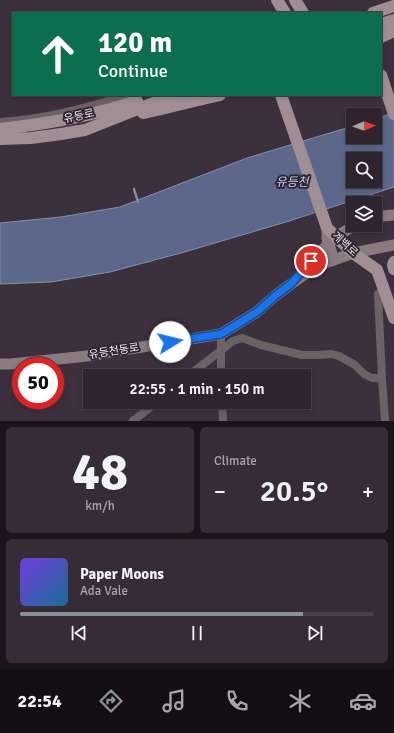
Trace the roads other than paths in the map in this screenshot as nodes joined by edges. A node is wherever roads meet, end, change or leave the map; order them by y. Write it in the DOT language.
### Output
graph roads {
  1 [pos="277,0"];
  2 [pos="295,0"];
  3 [pos="388,9"];
  4 [pos="284,12"];
  5 [pos="303,12"];
  6 [pos="377,12"];
  7 [pos="394,20"];
  8 [pos="382,24"];
  9 [pos="394,31"];
  10 [pos="382,37"];
  11 [pos="382,78"];
  12 [pos="123,96"];
  13 [pos="152,96"];
  14 [pos="175,96"];
  15 [pos="215,96"];
  16 [pos="281,96"];
  17 [pos="394,114"];
  18 [pos="113,119"];
  19 [pos="0,122"];
  20 [pos="0,129"];
  21 [pos="0,139"];
  22 [pos="394,215"];
  23 [pos="382,216"];
  24 [pos="327,228"];
  25 [pos="346,231"];
  26 [pos="394,245"];
  27 [pos="353,253"];
  28 [pos="334,260"];
  29 [pos="394,262"];
  30 [pos="394,269"];
  31 [pos="291,284"];
  32 [pos="378,294"];
  33 [pos="394,318"];
  34 [pos="221,334"];
  35 [pos="221,351"];
  36 [pos="0,364"];
  37 [pos="197,369"];
  38 [pos="222,369"];
  39 [pos="382,378"];
  40 [pos="148,409"];
  41 [pos="222,409"];
  42 [pos="133,421"];
  43 [pos="223,421"];
  44 [pos="386,421"];
  1 -- 4 [label="main road"];
  2 -- 5 [label="main road"];
  3 -- 6 [label="main road"];
  7 -- 8 [label="main road"];
  9 -- 10 [label="main road"];
  11 -- 17 [label="main road"];
  12 -- 19 [label="street"];
  13 -- 20 [label="main road, 유등로"];
  14 -- 18 [label="main road"];
  15 -- 18 [label="main road"];
  16 -- 24 [label="main road, 계백로"];
  18 -- 21 [label="main road, 유등로"];
  22 -- 23 [label="main road"];
  24 -- 27 [label="main road, 계백로, bridge"];
  24 -- 28 [label="main road, bridge"];
  25 -- 31 [label="main road"];
  26 -- 27 [label="main road, 유등천동로"];
  27 -- 28 [label="main road, 유등천동로"];
  27 -- 33 [label="main road, 계백로"];
  28 -- 31 [label="main road, 유등천동로"];
  29 -- 30 [label="main road"];
  31 -- 34 [label="main road, 유등천동로"];
  32 -- 39 [label="street"];
  34 -- 35 [label="street"];
  34 -- 36 [label="main road, 유등천동로"];
  35 -- 37 [label="street"];
  35 -- 38 [label="street"];
  35 -- 39 [label="street"];
  39 -- 44 [label="street"];
  40 -- 42 [label="street"];
  41 -- 43 [label="street"];
}
